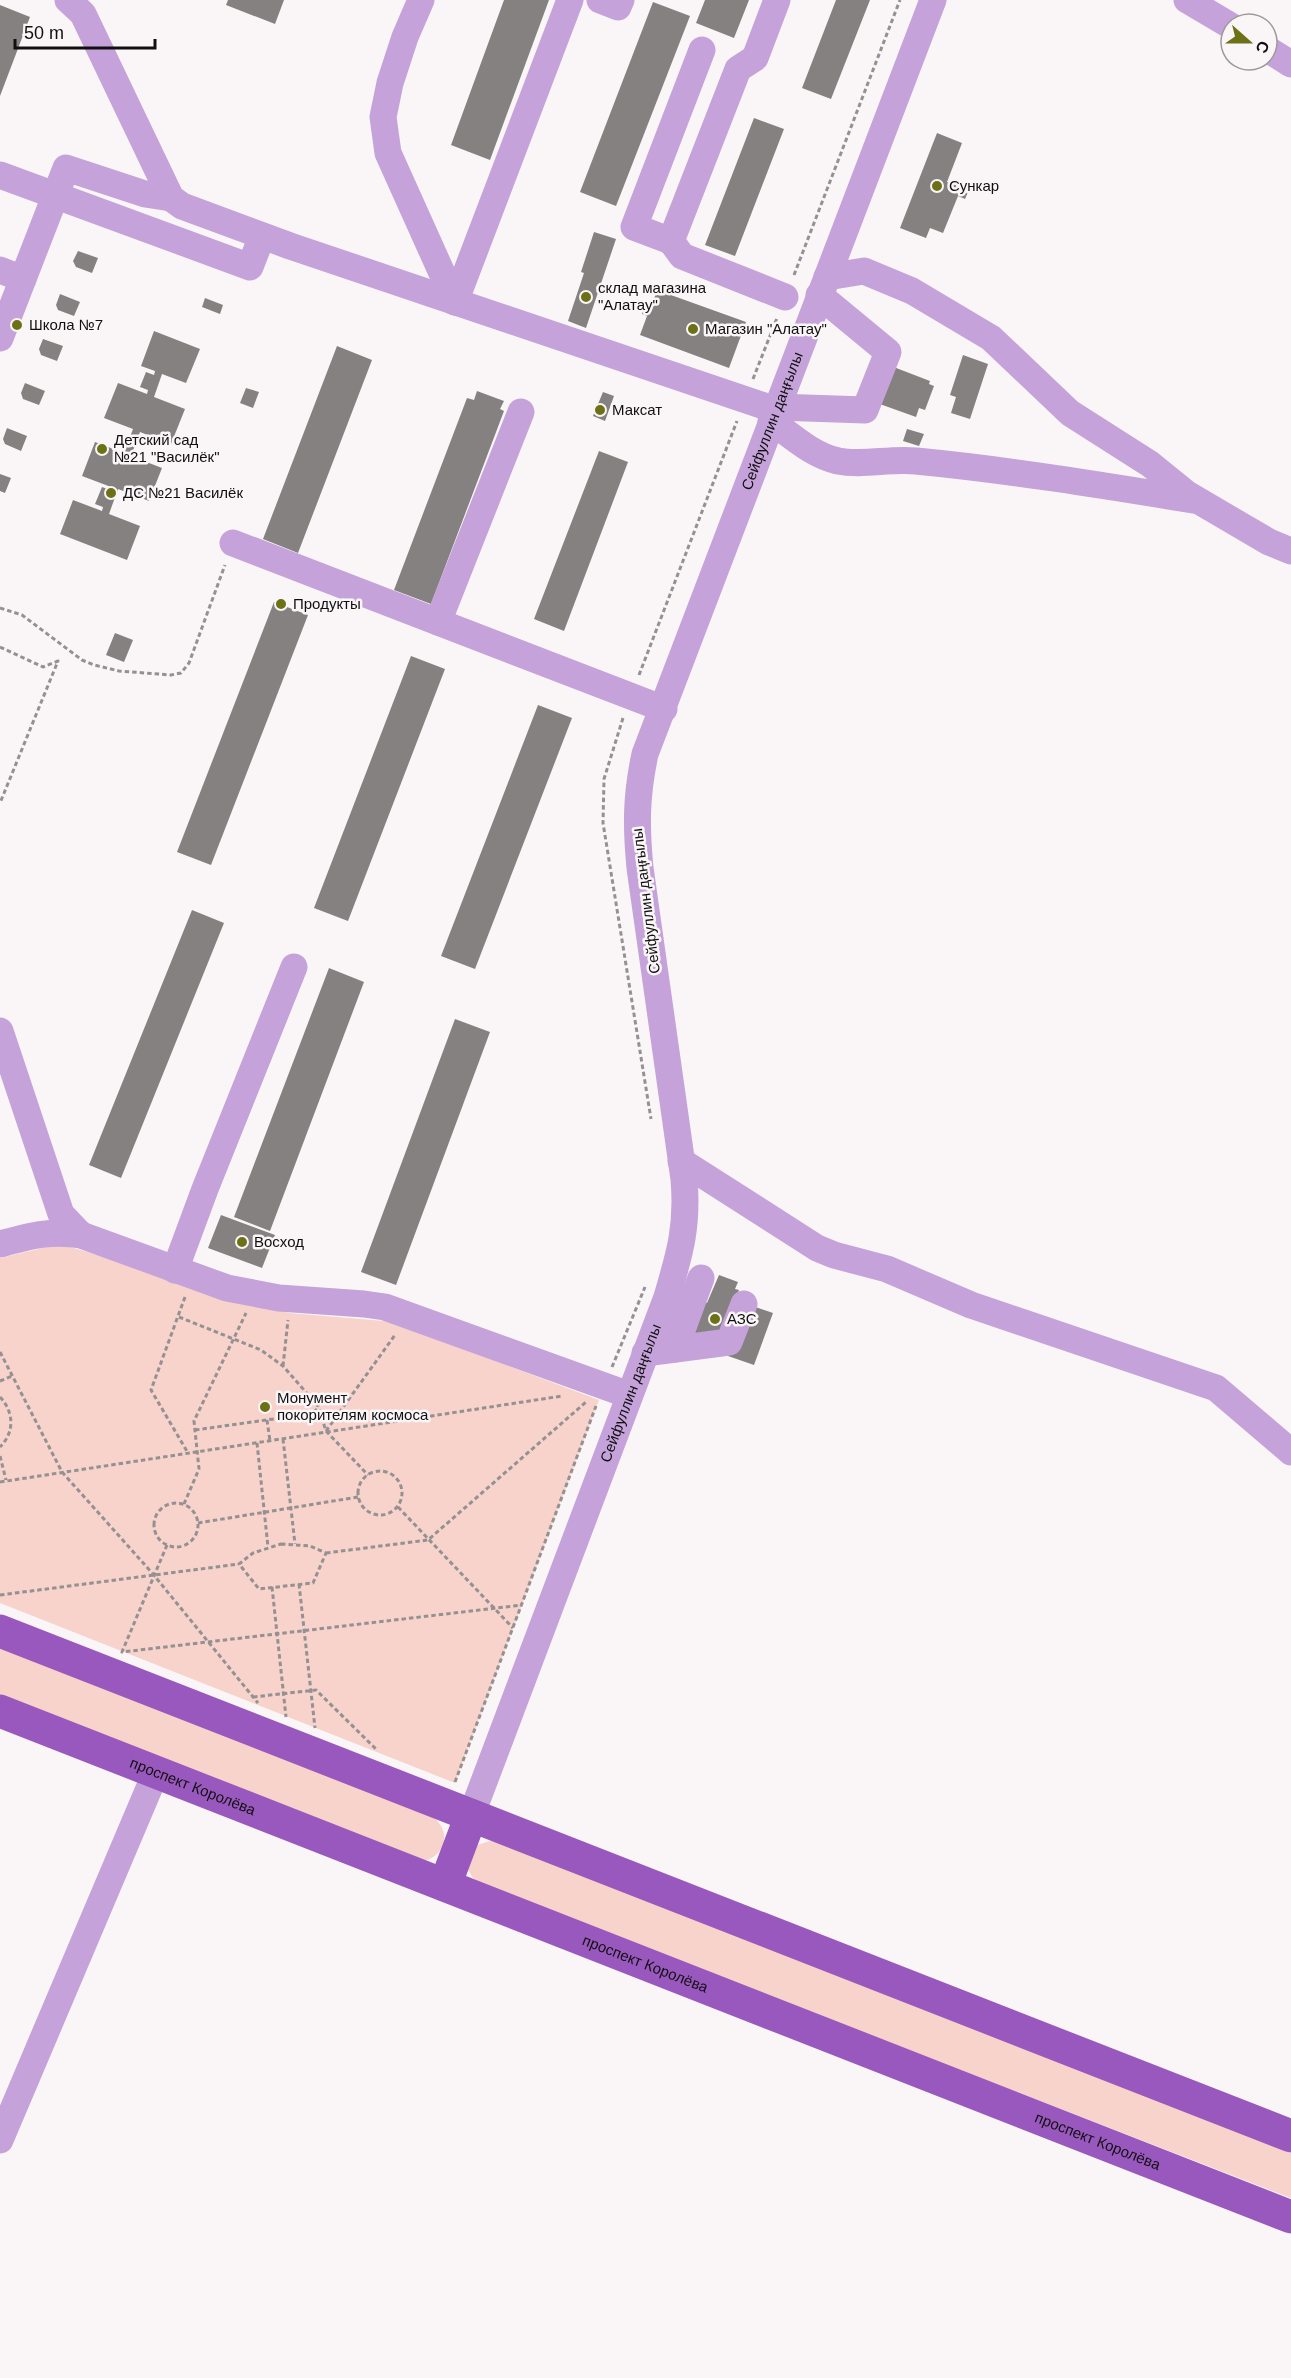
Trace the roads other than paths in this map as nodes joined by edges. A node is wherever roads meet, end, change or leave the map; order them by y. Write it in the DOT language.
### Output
graph roads {
  1 [pos="68,0"];
  2 [pos="421,0"];
  3 [pos="570,0"];
  4 [pos="600,0"];
  5 [pos="621,0"];
  6 [pos="777,0"];
  7 [pos="933,0"];
  8 [pos="1187,0"];
  9 [pos="1219,19"];
  10 [pos="702,50"];
  11 [pos="0,175"];
  12 [pos="56,194"];
  13 [pos="171,198"];
  14 [pos="262,236"];
  15 [pos="671,241"];
  16 [pos="12,274"];
  17 [pos="823,286"];
  18 [pos="785,297"];
  19 [pos="455,302"];
  20 [pos="0,338"];
  21 [pos="521,412"];
  22 [pos="775,412"];
  23 [pos="1200,501"];
  24 [pos="233,543"];
  25 [pos="1291,551"];
  26 [pos="438,622"];
  27 [pos="664,709"];
  28 [pos="294,967"];
  29 [pos="0,1031"];
  30 [pos="681,1161"];
  31 [pos="81,1235"];
  32 [pos="0,1244"];
  33 [pos="679,1257"];
  34 [pos="175,1270"];
  35 [pos="744,1304"];
  36 [pos="675,1349"];
  37 [pos="645,1353"];
  38 [pos="629,1395"];
  39 [pos="1291,1452"];
  40 [pos="0,1631"];
  41 [pos="0,1711"];
  42 [pos="156,1772"];
  43 [pos="471,1816"];
  44 [pos="445,1885"];
  45 [pos="1291,2136"];
  46 [pos="0,2140"];
  47 [pos="1291,2217"];
  1 -- 13 [label="street"];
  2 -- 19 [label="street"];
  3 -- 19 [label="street"];
  4 -- 5 [label="street"];
  6 -- 15 [label="street"];
  7 -- 17 [label="street, Сейфуллин даңғылы"];
  8 -- 9 [label="street"];
  10 -- 15 [label="street"];
  11 -- 12 [label="street"];
  12 -- 13 [label="street"];
  12 -- 14 [label="street"];
  12 -- 16 [label="street"];
  13 -- 14 [label="street"];
  14 -- 19 [label="street"];
  15 -- 18 [label="street"];
  16 -- 20 [label="street"];
  17 -- 22 [label="street, Сейфуллин даңғылы"];
  17 -- 22 [label="street"];
  17 -- 23 [label="street"];
  19 -- 22 [label="street"];
  21 -- 26 [label="street"];
  22 -- 23 [label="street"];
  22 -- 27 [label="street, Сейфуллин даңғылы"];
  23 -- 25 [label="street"];
  24 -- 26 [label="street"];
  26 -- 27 [label="street"];
  27 -- 30 [label="street, Сейфуллин даңғылы"];
  28 -- 34 [label="street"];
  29 -- 31 [label="street"];
  30 -- 33 [label="street, Сейфуллин даңғылы"];
  30 -- 39 [label="street"];
  31 -- 32 [label="street"];
  31 -- 34 [label="street"];
  33 -- 36 [label="street"];
  33 -- 37 [label="street, Сейфуллин даңғылы"];
  34 -- 38 [label="street"];
  35 -- 36 [label="street"];
  36 -- 37 [label="street"];
  37 -- 38 [label="street, Сейфуллин даңғылы"];
  38 -- 43 [label="street, Сейфуллин даңғылы"];
  40 -- 43 [label="main road"];
  41 -- 42 [label="main road, проспект Королёва"];
  42 -- 44 [label="main road, проспект Королёва"];
  42 -- 46 [label="street"];
  43 -- 44 [label="main road"];
  43 -- 45 [label="main road"];
  44 -- 47 [label="main road, проспект Королёва"];
}
